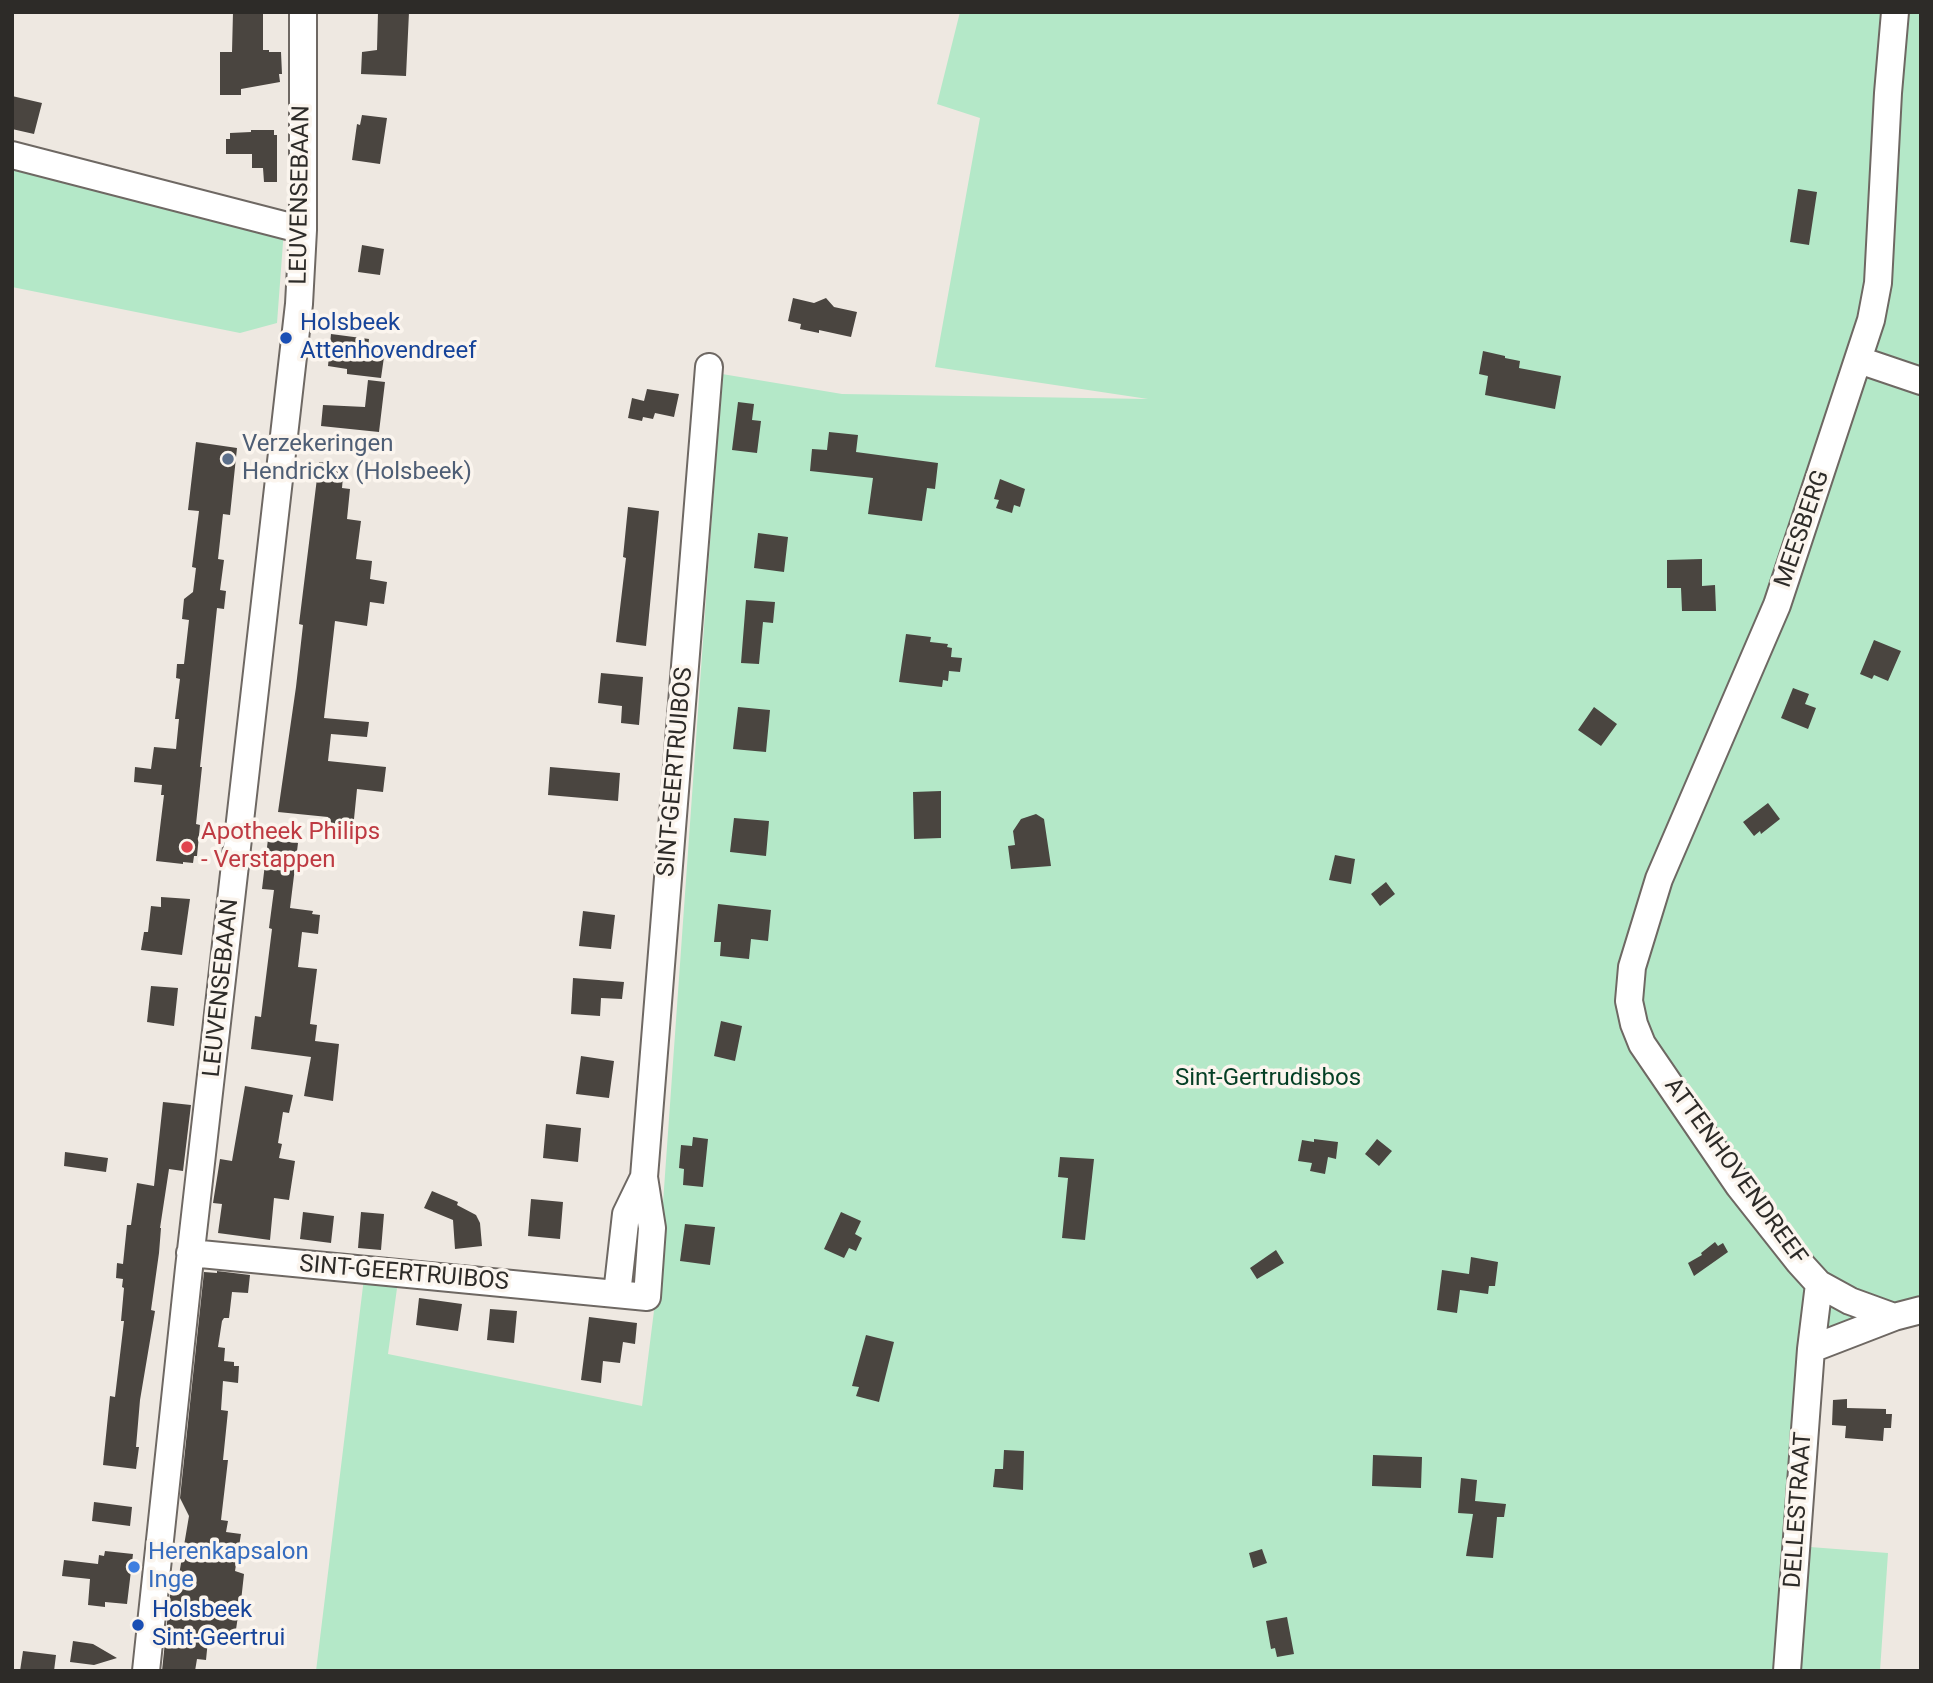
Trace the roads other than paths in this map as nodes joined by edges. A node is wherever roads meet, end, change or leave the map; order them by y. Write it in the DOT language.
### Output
graph roads {
  1 [pos="303,12"];
  2 [pos="1895,12"];
  3 [pos="12,155"];
  4 [pos="303,230"];
  5 [pos="1859,360"];
  6 [pos="709,367"];
  7 [pos="1921,381"];
  8 [pos="1634,1024"];
  9 [pos="190,1253"];
  10 [pos="1819,1284"];
  11 [pos="1921,1310"];
  12 [pos="1894,1317"];
  13 [pos="1811,1349"];
  14 [pos="146,1671"];
  15 [pos="1787,1671"];
  1 -- 4 [label="street, LEUVENSEBAAN"];
  2 -- 5 [label="street, MEESBERG"];
  3 -- 4 [label="street"];
  4 -- 9 [label="street, LEUVENSEBAAN"];
  5 -- 7 [label="street"];
  5 -- 8 [label="street, MEESBERG"];
  6 -- 9 [label="street, SINT-GEERTRUIBOS"];
  8 -- 10 [label="street, ATTENHOVENDREEF"];
  9 -- 14 [label="street, LEUVENSEBAAN"];
  10 -- 12 [label="street, ATTENHOVENDREEF"];
  10 -- 13 [label="street, DELLESTRAAT"];
  11 -- 12 [label="street"];
  12 -- 13 [label="street"];
  13 -- 15 [label="street, DELLESTRAAT"];
}
